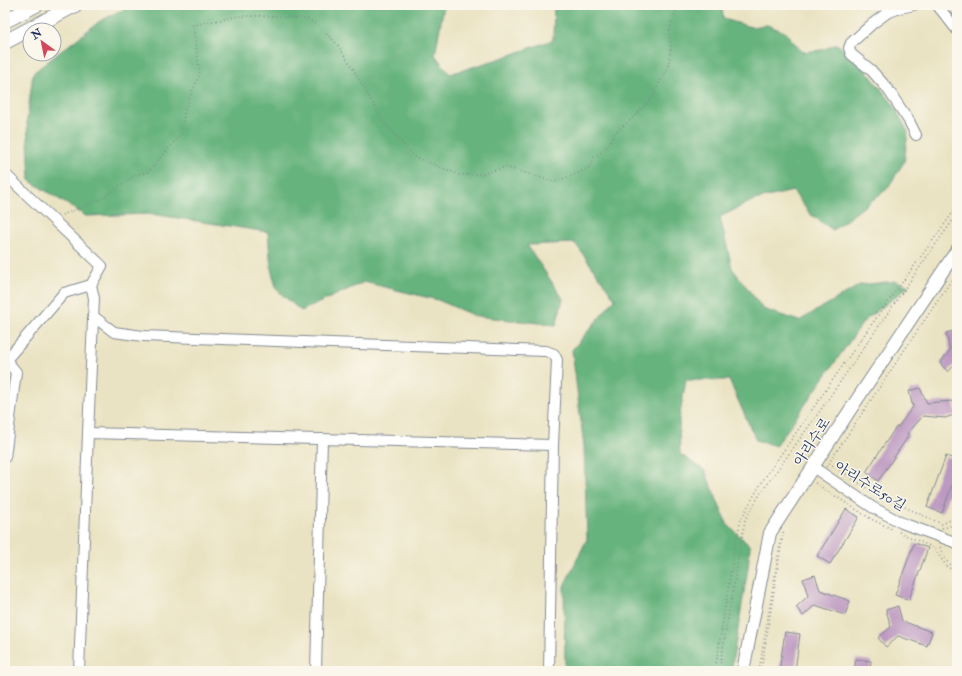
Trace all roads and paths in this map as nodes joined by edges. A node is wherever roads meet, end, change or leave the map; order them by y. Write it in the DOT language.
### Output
graph roads {
  1 [pos="36,5"];
  2 [pos="76,5"];
  3 [pos="681,5"];
  4 [pos="882,5"];
  5 [pos="914,5"];
  6 [pos="937,5"];
  7 [pos="893,11"];
  8 [pos="5,21"];
  9 [pos="957,30"];
  10 [pos="5,42"];
  11 [pos="916,135"];
  12 [pos="5,174"];
  13 [pos="957,207"];
  14 [pos="957,215"];
  15 [pos="52,219"];
  16 [pos="957,250"];
  17 [pos="957,268"];
  18 [pos="957,272"];
  19 [pos="91,285"];
  20 [pos="93,316"];
  21 [pos="6,360"];
  22 [pos="88,433"];
  23 [pos="322,439"];
  24 [pos="553,446"];
  25 [pos="5,457"];
  26 [pos="829,463"];
  27 [pos="820,469"];
  28 [pos="811,485"];
  29 [pos="957,517"];
  30 [pos="957,522"];
  31 [pos="784,527"];
  32 [pos="941,528"];
  33 [pos="957,543"];
  34 [pos="957,572"];
  35 [pos="80,671"];
  36 [pos="316,671"];
  37 [pos="549,671"];
  38 [pos="715,671"];
  39 [pos="719,671"];
  40 [pos="743,671"];
  41 [pos="760,671"];
  1 -- 8 [label="highway"];
  2 -- 10 [label="highway"];
  3 -- 15 [label="path"];
  4 -- 7 [label="street"];
  5 -- 7 [label="street"];
  6 -- 9 [label="street"];
  7 -- 11 [label="street"];
  12 -- 15 [label="street"];
  13 -- 38 [label="path"];
  14 -- 39 [label="path"];
  15 -- 19 [label="street"];
  16 -- 27 [label="main road, 아리수로"];
  17 -- 27 [label="path"];
  18 -- 26 [label="path"];
  19 -- 20 [label="street"];
  19 -- 21 [label="street"];
  20 -- 22 [label="street"];
  20 -- 24 [label="street"];
  21 -- 25 [label="street"];
  22 -- 23 [label="street"];
  22 -- 35 [label="street"];
  23 -- 24 [label="street"];
  23 -- 36 [label="street"];
  24 -- 37 [label="street"];
  26 -- 27 [label="path"];
  26 -- 29 [label="path"];
  27 -- 28 [label="path"];
  27 -- 33 [label="street, 아리수로50길"];
  27 -- 34 [label="path"];
  27 -- 40 [label="main road, 아리수로"];
  30 -- 32 [label="path"];
  31 -- 41 [label="path"];
}
